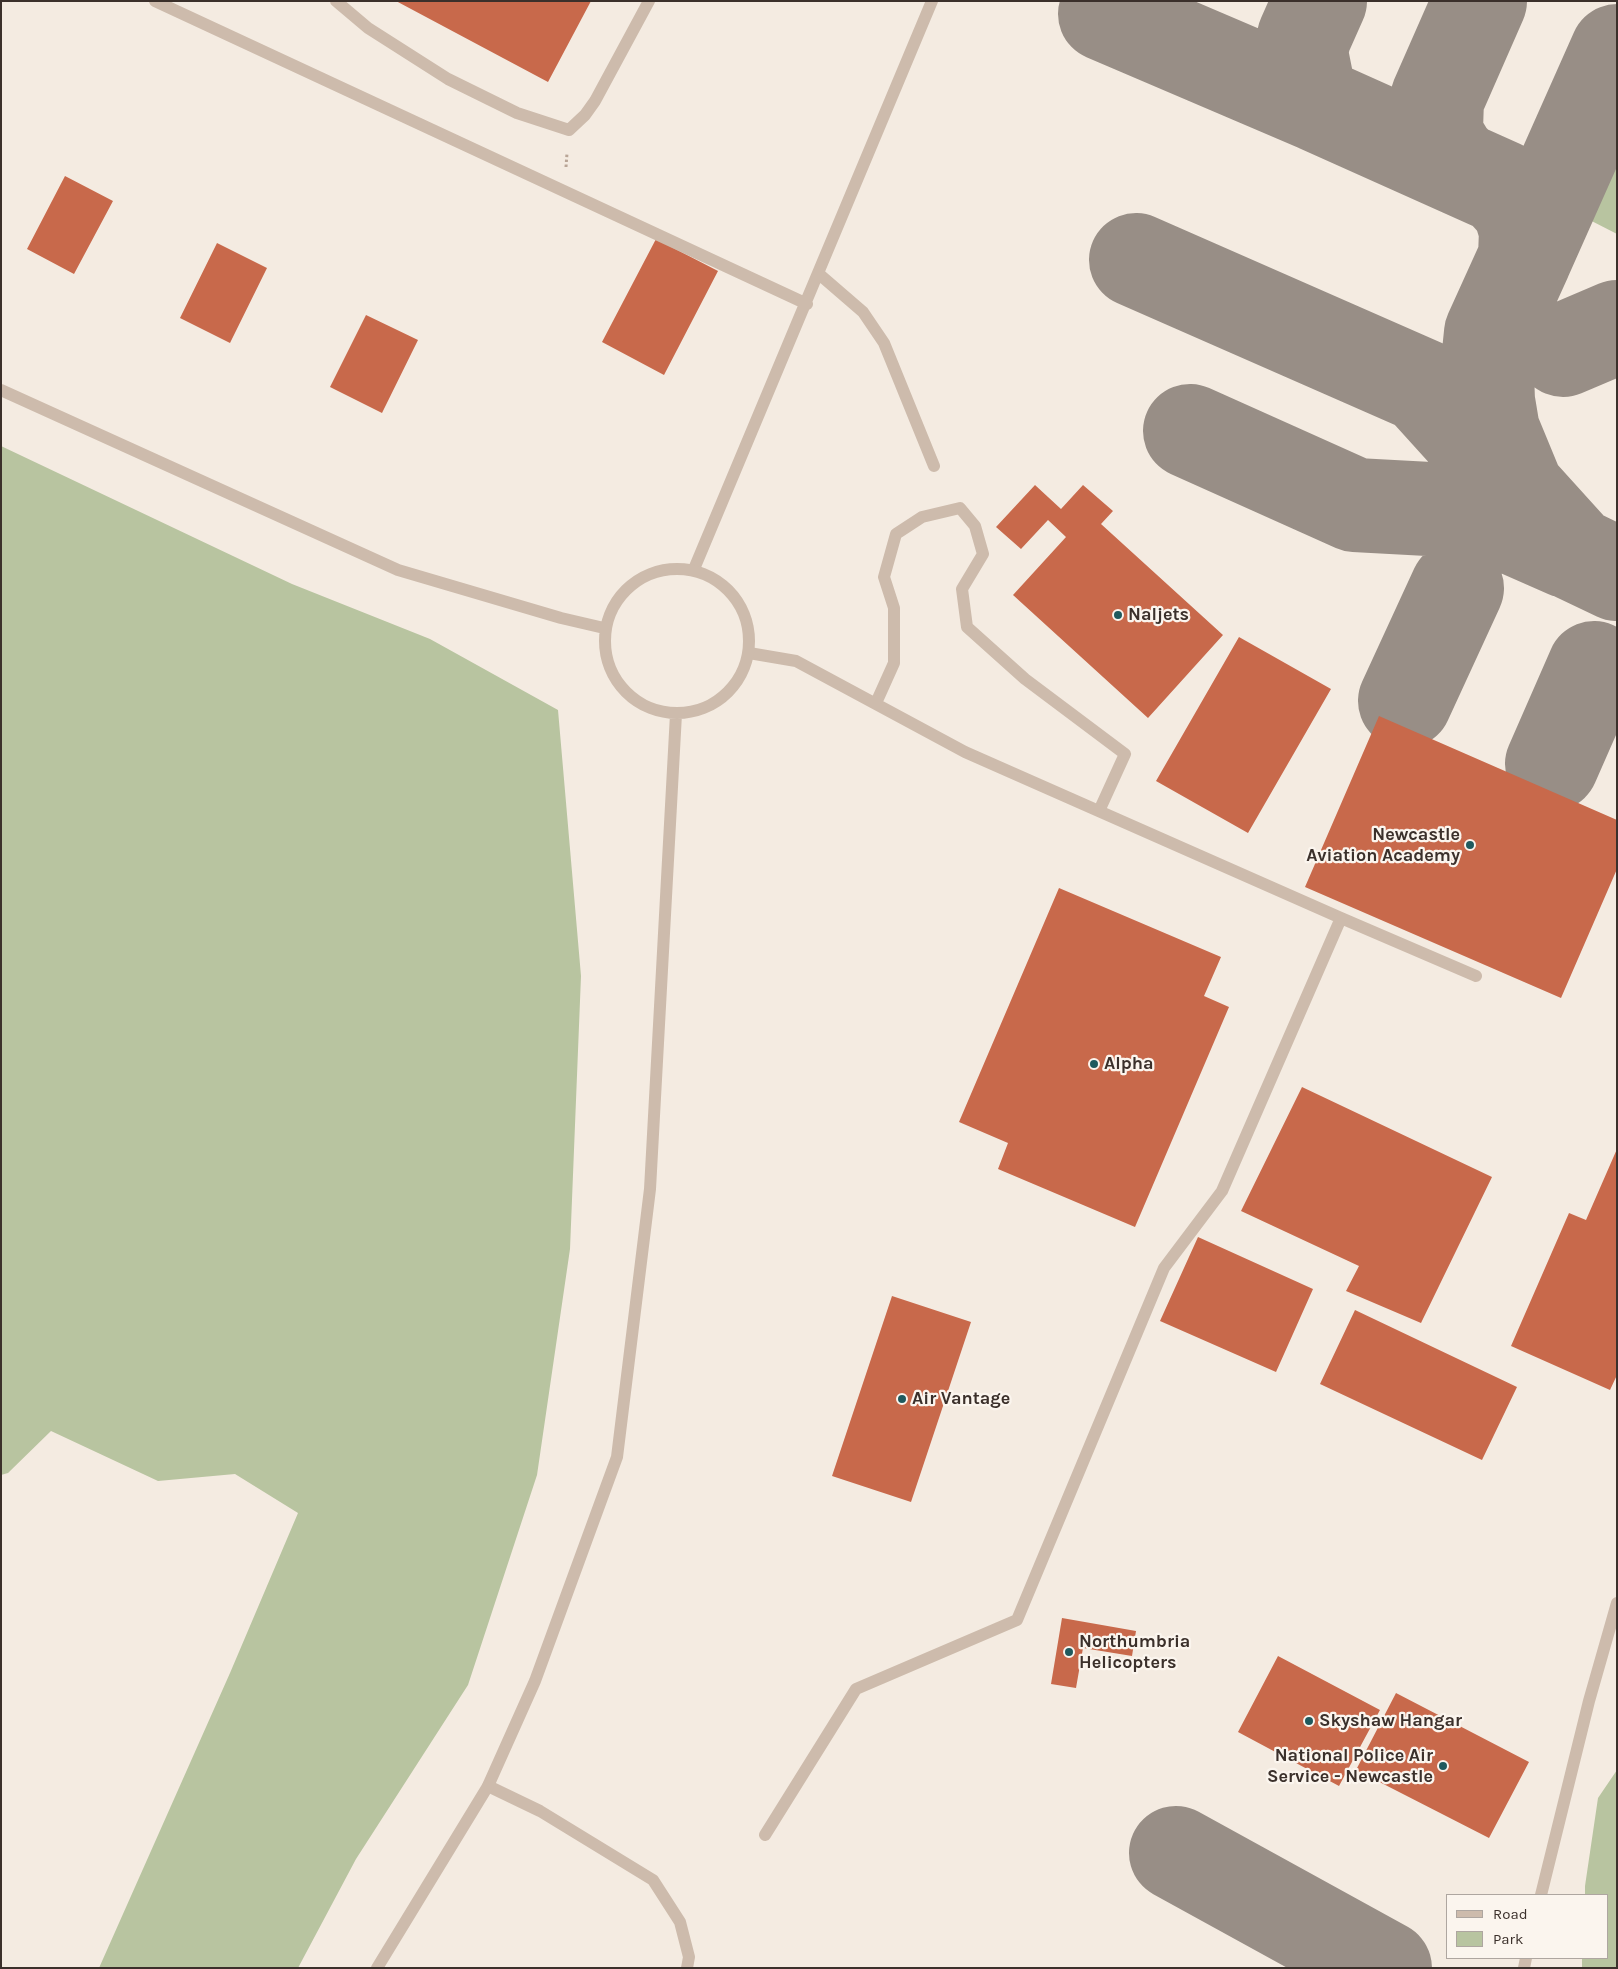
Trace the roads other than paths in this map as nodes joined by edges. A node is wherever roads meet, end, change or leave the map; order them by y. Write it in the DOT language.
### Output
graph roads {
  1 [pos="155,1"];
  2 [pos="336,1"];
  3 [pos="649,1"];
  4 [pos="932,1"];
  5 [pos="819,274"];
  6 [pos="807,304"];
  7 [pos="1,390"];
  8 [pos="934,466"];
  9 [pos="694,569"];
  10 [pos="604,628"];
  11 [pos="749,653"];
  12 [pos="876,702"];
  13 [pos="676,714"];
  14 [pos="1099,811"];
  15 [pos="1340,918"];
  16 [pos="1476,976"];
  17 [pos="1617,1603"];
  18 [pos="488,1786"];
  19 [pos="765,1835"];
  20 [pos="1541,1894"];
  21 [pos="377,1968"];
  22 [pos="687,1968"];
  1 -- 6 [label="street"];
  2 -- 3 [label="street"];
  4 -- 5 [label="street"];
  5 -- 6 [label="street"];
  5 -- 8 [label="street"];
  6 -- 9 [label="street"];
  7 -- 10 [label="street"];
  9 -- 10 [label="street"];
  9 -- 11 [label="street"];
  10 -- 13 [label="street"];
  11 -- 12 [label="street"];
  11 -- 13 [label="street"];
  12 -- 14 [label="street"];
  12 -- 14 [label="street"];
  13 -- 18 [label="street"];
  14 -- 15 [label="street"];
  15 -- 16 [label="street"];
  15 -- 19 [label="street"];
  17 -- 20 [label="street"];
  18 -- 21 [label="street"];
  18 -- 22 [label="street"];
}
